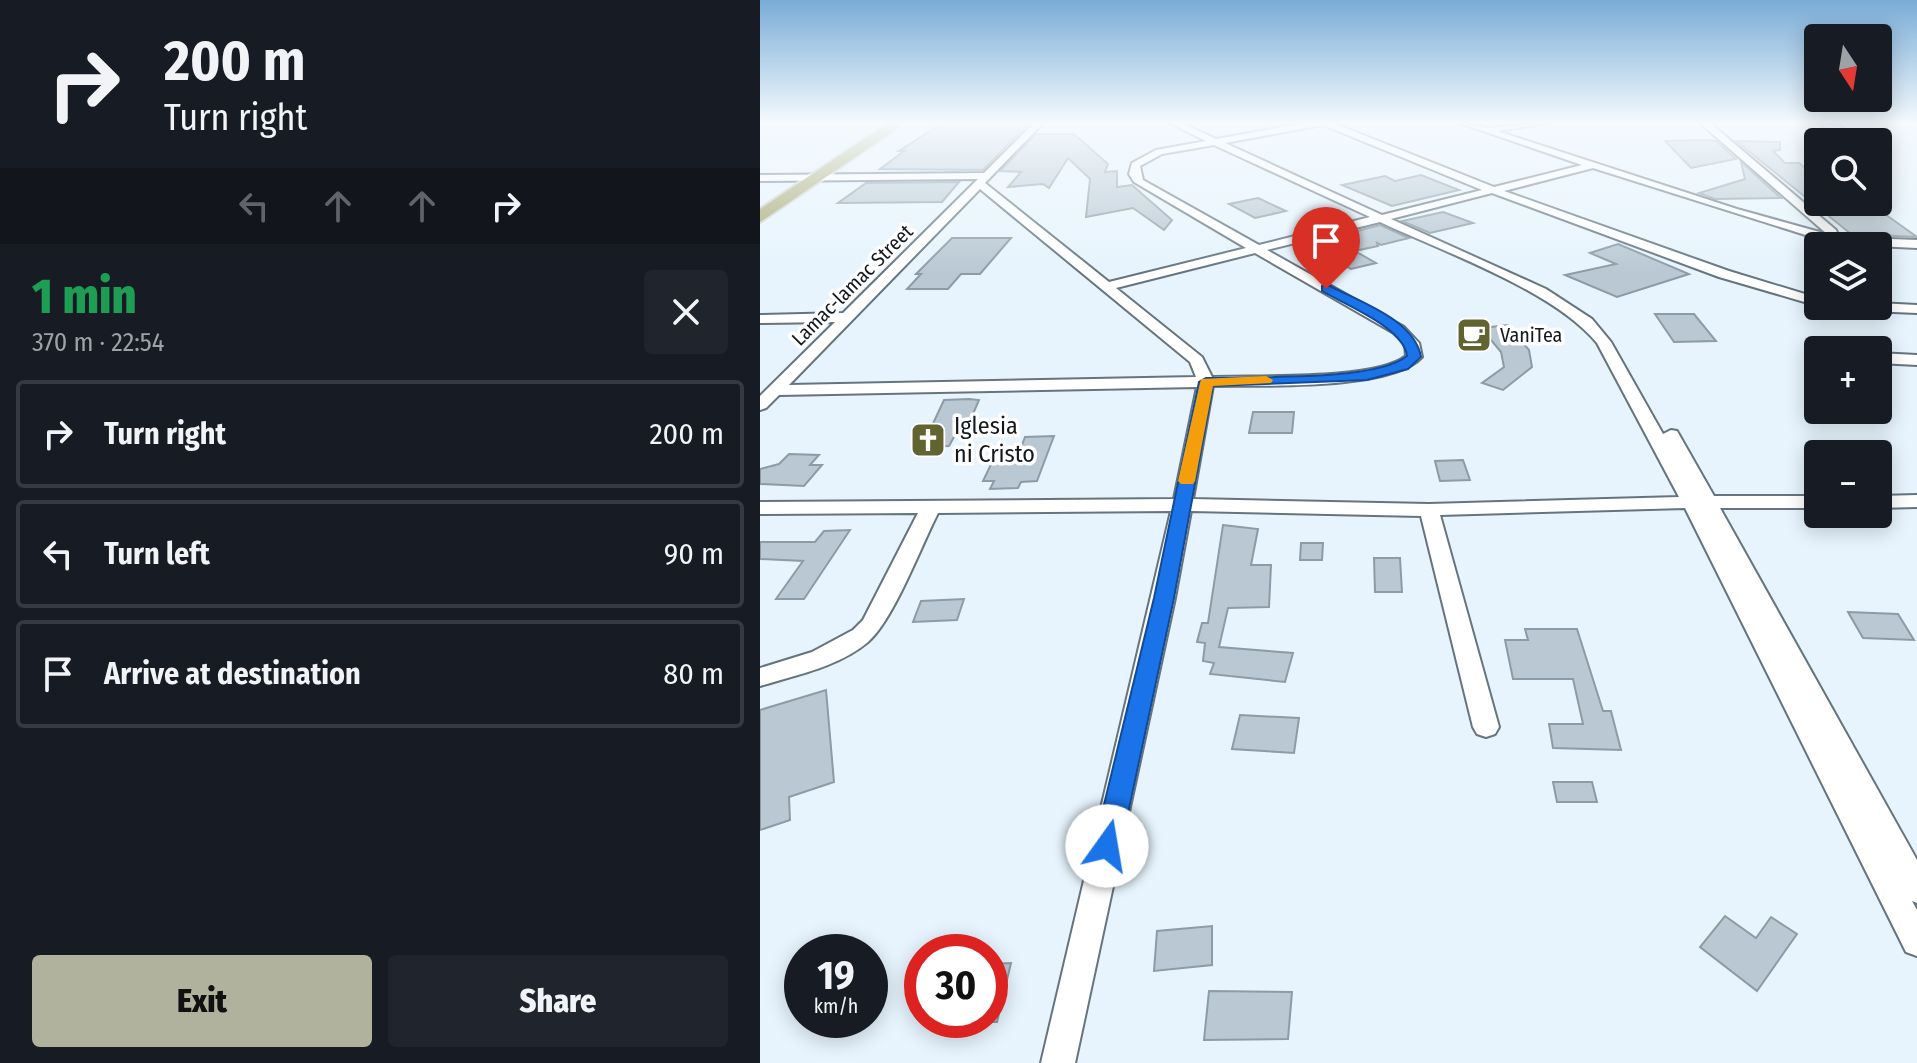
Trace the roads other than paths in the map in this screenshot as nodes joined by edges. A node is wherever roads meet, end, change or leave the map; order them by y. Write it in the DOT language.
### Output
graph roads {
  1 [pos="825,173"];
  2 [pos="991,173"];
  3 [pos="1134,173"];
  4 [pos="1289,173"];
  5 [pos="1449,173"];
  6 [pos="1561,173"];
  7 [pos="1617,173"];
  8 [pos="1762,173"];
  9 [pos="818,177"];
  10 [pos="760,178"];
  11 [pos="984,180"];
  12 [pos="1490,189"];
  13 [pos="760,217"];
  14 [pos="1386,217"];
  15 [pos="1806,232"];
  16 [pos="1832,232"];
  17 [pos="1892,244"];
  18 [pos="1917,244"];
  19 [pos="1254,247"];
  20 [pos="1109,286"];
  21 [pos="1804,298"];
  22 [pos="1892,308"];
  23 [pos="1917,309"];
  24 [pos="849,317"];
  25 [pos="760,319"];
  26 [pos="1892,359"];
  27 [pos="1917,360"];
  28 [pos="1206,382"];
  29 [pos="775,390"];
  30 [pos="760,405"];
  31 [pos="1917,501"];
  32 [pos="1699,502"];
  33 [pos="1804,502"];
  34 [pos="1892,502"];
  35 [pos="1183,505"];
  36 [pos="931,507"];
  37 [pos="760,508"];
  38 [pos="1429,510"];
  39 [pos="760,677"];
  40 [pos="1486,727"];
  41 [pos="1852,790"];
  42 [pos="1917,889"];
  43 [pos="1917,941"];
  44 [pos="1058,1063"];
  1 -- 9 [label="highway"];
  2 -- 11 [label="street, Lamac-lamac Street"];
  3 -- 19 [label="street"];
  4 -- 14 [label="street"];
  5 -- 12 [label="street"];
  6 -- 12 [label="street"];
  7 -- 15 [label="street"];
  8 -- 16 [label="street"];
  9 -- 10 [label="street"];
  9 -- 11 [label="street"];
  9 -- 13 [label="highway"];
  11 -- 20 [label="street"];
  11 -- 24 [label="street, Lamac-lamac Street"];
  12 -- 14 [label="street"];
  12 -- 21 [label="street"];
  14 -- 19 [label="street"];
  14 -- 32 [label="street"];
  17 -- 18 [label="street"];
  19 -- 20 [label="street"];
  19 -- 28 [label="street"];
  20 -- 28 [label="street"];
  22 -- 23 [label="street"];
  24 -- 25 [label="street"];
  24 -- 29 [label="street, Lamac-lamac Street"];
  26 -- 27 [label="street"];
  28 -- 29 [label="street"];
  28 -- 35 [label="street"];
  29 -- 30 [label="street, Lamac-lamac Street"];
  31 -- 34 [label="street"];
  32 -- 33 [label="street"];
  32 -- 38 [label="street"];
  32 -- 41 [label="street"];
  35 -- 36 [label="street"];
  35 -- 38 [label="street"];
  35 -- 44 [label="street"];
  36 -- 37 [label="street"];
  36 -- 39 [label="street"];
  38 -- 40 [label="street"];
  41 -- 42 [label="street"];
  41 -- 43 [label="street"];
}
